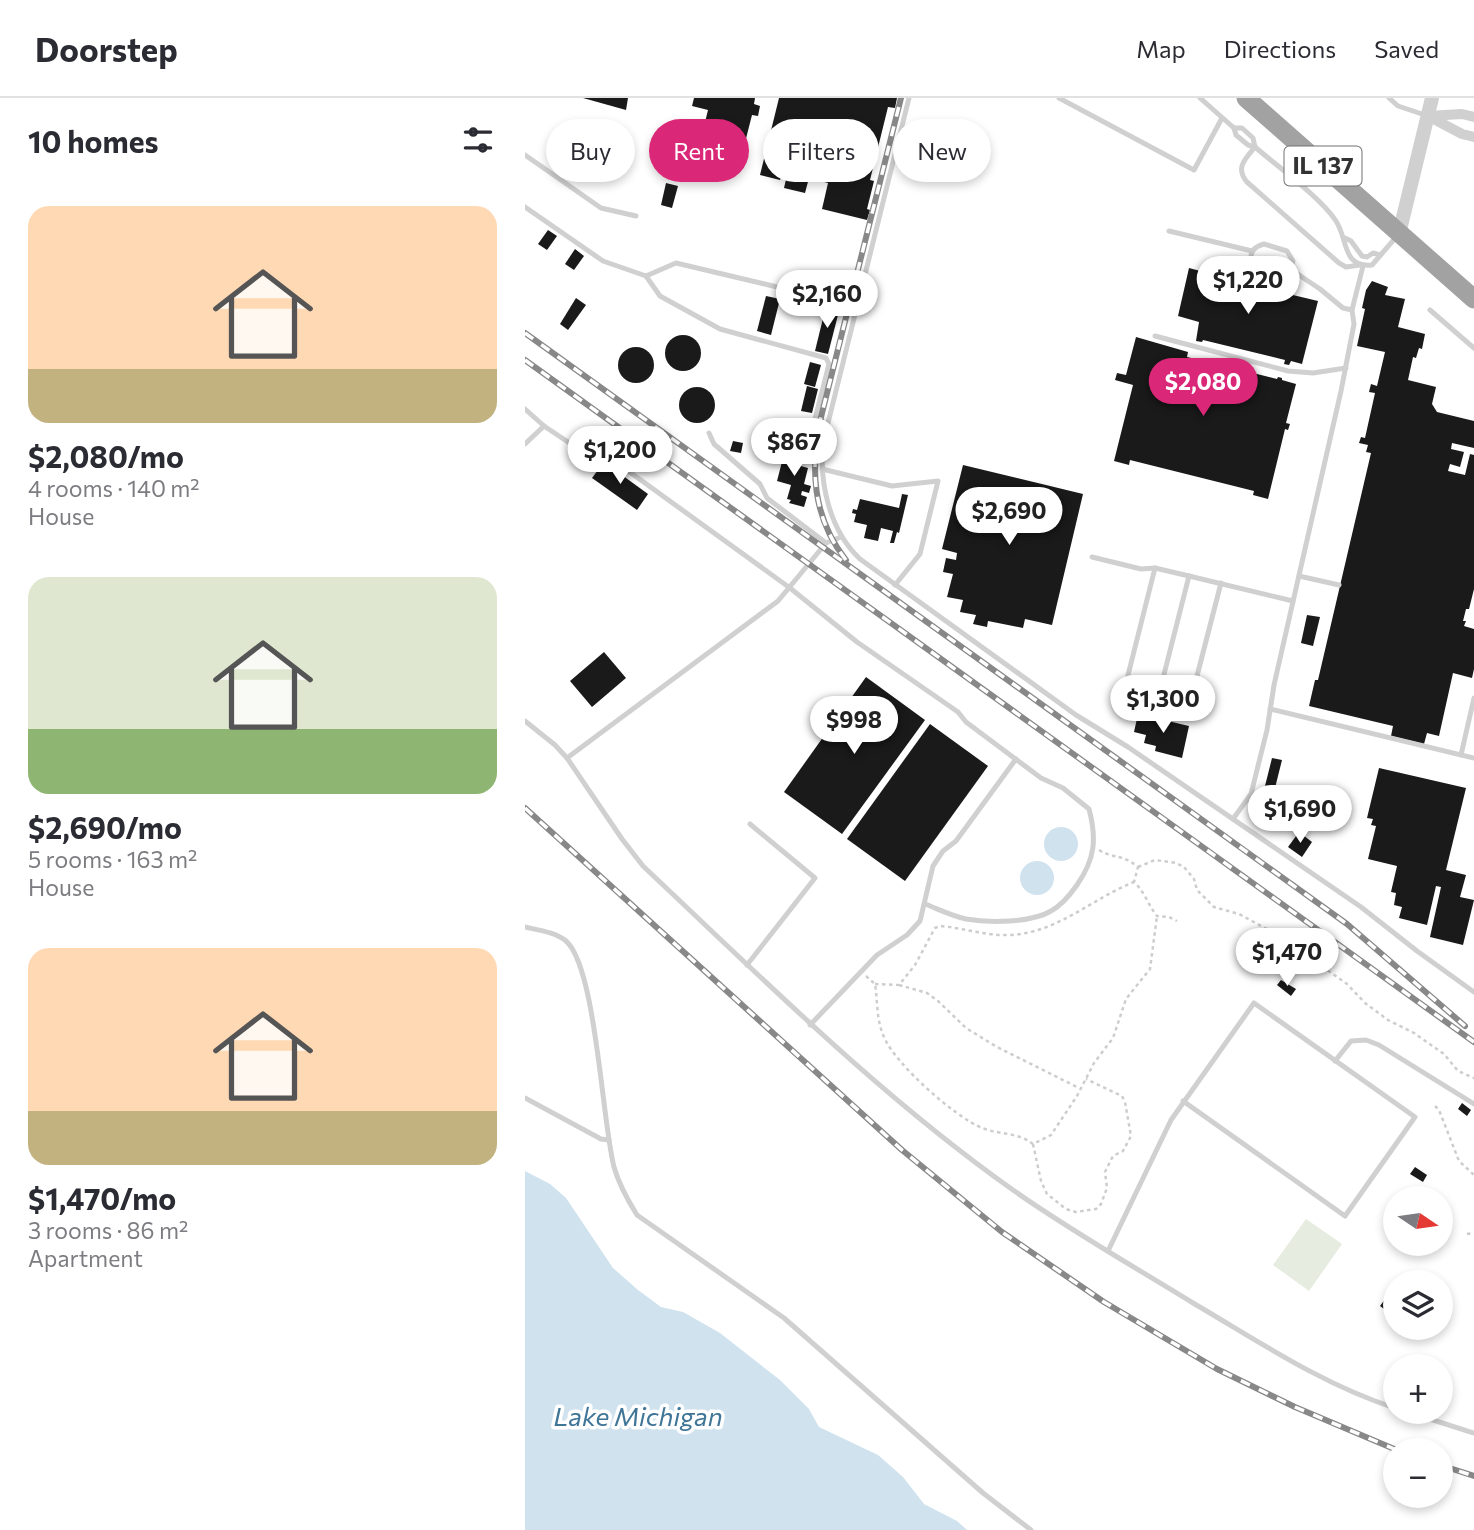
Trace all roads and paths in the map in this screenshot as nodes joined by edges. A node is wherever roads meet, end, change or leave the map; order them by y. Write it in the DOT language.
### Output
graph roads {
  1 [pos="909,98"];
  2 [pos="1059,98"];
  3 [pos="1200,98"];
  4 [pos="1246,98"];
  5 [pos="1389,98"];
  6 [pos="1432,98"];
  7 [pos="1427,116"];
  8 [pos="1474,117"];
  9 [pos="1222,118"];
  10 [pos="1474,136"];
  11 [pos="1255,147"];
  12 [pos="525,155"];
  13 [pos="525,207"];
  14 [pos="636,216"];
  15 [pos="1169,230"];
  16 [pos="1399,233"];
  17 [pos="1345,238"];
  18 [pos="1252,251"];
  19 [pos="1380,255"];
  20 [pos="1361,265"];
  21 [pos="1290,269"];
  22 [pos="646,276"];
  23 [pos="1474,299"];
  24 [pos="857,306"];
  25 [pos="1352,310"];
  26 [pos="1430,310"];
  27 [pos="1155,337"];
  28 [pos="1474,348"];
  29 [pos="1346,368"];
  30 [pos="525,409"];
  31 [pos="544,426"];
  32 [pos="709,433"];
  33 [pos="525,444"];
  34 [pos="806,454"];
  35 [pos="822,469"];
  36 [pos="841,537"];
  37 [pos="826,543"];
  38 [pos="1092,557"];
  39 [pos="1154,568"];
  40 [pos="1189,576"];
  41 [pos="1299,576"];
  42 [pos="1221,583"];
  43 [pos="895,585"];
  44 [pos="1339,585"];
  45 [pos="790,588"];
  46 [pos="1293,601"];
  47 [pos="1123,695"];
  48 [pos="1158,698"];
  49 [pos="1474,698"];
  50 [pos="1190,703"];
  51 [pos="1270,709"];
  52 [pos="525,722"];
  53 [pos="1461,755"];
  54 [pos="567,758"];
  55 [pos="1474,758"];
  56 [pos="1016,759"];
  57 [pos="1233,820"];
  58 [pos="750,824"];
  59 [pos="1095,848"];
  60 [pos="1138,866"];
  61 [pos="1135,882"];
  62 [pos="925,904"];
  63 [pos="1157,916"];
  64 [pos="1177,921"];
  65 [pos="525,927"];
  66 [pos="747,965"];
  67 [pos="862,971"];
  68 [pos="875,984"];
  69 [pos="899,985"];
  70 [pos="1474,992"];
  71 [pos="810,1025"];
  72 [pos="1335,1061"];
  73 [pos="1474,1078"];
  74 [pos="1086,1079"];
  75 [pos="1080,1089"];
  76 [pos="525,1098"];
  77 [pos="1183,1101"];
  78 [pos="1474,1104"];
  79 [pos="1435,1106"];
  80 [pos="610,1140"];
  81 [pos="1033,1144"];
  82 [pos="1474,1175"];
  83 [pos="1474,1233"];
  84 [pos="1467,1234"];
  85 [pos="1108,1251"];
  86 [pos="1383,1404"];
  87 [pos="1446,1424"];
  88 [pos="1474,1433"];
  89 [pos="1031,1530"];
  1 -- 24 [label="lane"];
  2 -- 9 [label="lane"];
  3 -- 9 [label="lane"];
  4 -- 16 [label="highway, IL 137"];
  5 -- 7 [label="lane"];
  6 -- 7 [label="street"];
  7 -- 8 [label="street"];
  7 -- 10 [label="street"];
  7 -- 16 [label="street"];
  9 -- 11 [label="lane"];
  11 -- 17 [label="lane"];
  11 -- 20 [label="lane"];
  12 -- 14 [label="lane"];
  13 -- 22 [label="lane"];
  15 -- 18 [label="lane"];
  16 -- 19 [label="lane"];
  16 -- 23 [label="highway, IL 137"];
  17 -- 19 [label="lane"];
  17 -- 20 [label="lane"];
  18 -- 21 [label="lane"];
  18 -- 21 [label="lane"];
  19 -- 20 [label="lane"];
  20 -- 25 [label="lane"];
  21 -- 25 [label="lane"];
  22 -- 24 [label="lane"];
  22 -- 34 [label="lane"];
  24 -- 35 [label="lane"];
  25 -- 29 [label="lane"];
  26 -- 28 [label="lane"];
  27 -- 29 [label="lane"];
  29 -- 41 [label="lane"];
  30 -- 31 [label="lane"];
  31 -- 33 [label="lane"];
  31 -- 45 [label="lane"];
  32 -- 37 [label="lane"];
  35 -- 36 [label="lane"];
  35 -- 43 [label="lane"];
  36 -- 37 [label="lane"];
  36 -- 43 [label="lane"];
  37 -- 45 [label="lane"];
  38 -- 39 [label="lane"];
  39 -- 40 [label="lane"];
  39 -- 47 [label="lane"];
  40 -- 42 [label="lane"];
  40 -- 48 [label="lane"];
  41 -- 44 [label="lane"];
  41 -- 46 [label="lane"];
  42 -- 46 [label="lane"];
  42 -- 50 [label="lane"];
  43 -- 57 [label="lane"];
  45 -- 54 [label="lane"];
  45 -- 56 [label="lane"];
  46 -- 51 [label="lane"];
  49 -- 53 [label="lane"];
  51 -- 53 [label="lane"];
  51 -- 57 [label="lane"];
  52 -- 54 [label="lane"];
  53 -- 55 [label="lane"];
  54 -- 66 [label="lane"];
  56 -- 59 [label="lane"];
  56 -- 62 [label="lane"];
  57 -- 70 [label="lane"];
  58 -- 66 [label="lane"];
  59 -- 60 [label="path"];
  59 -- 62 [label="lane"];
  60 -- 61 [label="path"];
  60 -- 73 [label="path"];
  61 -- 63 [label="path"];
  61 -- 69 [label="path"];
  62 -- 67 [label="lane"];
  63 -- 64 [label="path"];
  63 -- 74 [label="path"];
  65 -- 80 [label="lane"];
  66 -- 71 [label="lane"];
  67 -- 68 [label="path"];
  67 -- 71 [label="lane"];
  68 -- 69 [label="path"];
  68 -- 81 [label="path"];
  69 -- 75 [label="path"];
  71 -- 85 [label="lane"];
  72 -- 77 [label="lane"];
  72 -- 77 [label="lane"];
  72 -- 78 [label="lane"];
  74 -- 75 [label="path"];
  74 -- 81 [label="path"];
  75 -- 81 [label="path"];
  76 -- 80 [label="lane"];
  77 -- 85 [label="lane"];
  79 -- 82 [label="path"];
  80 -- 89 [label="lane"];
  83 -- 84 [label="path"];
  85 -- 86 [label="lane"];
  87 -- 88 [label="lane"];
}
